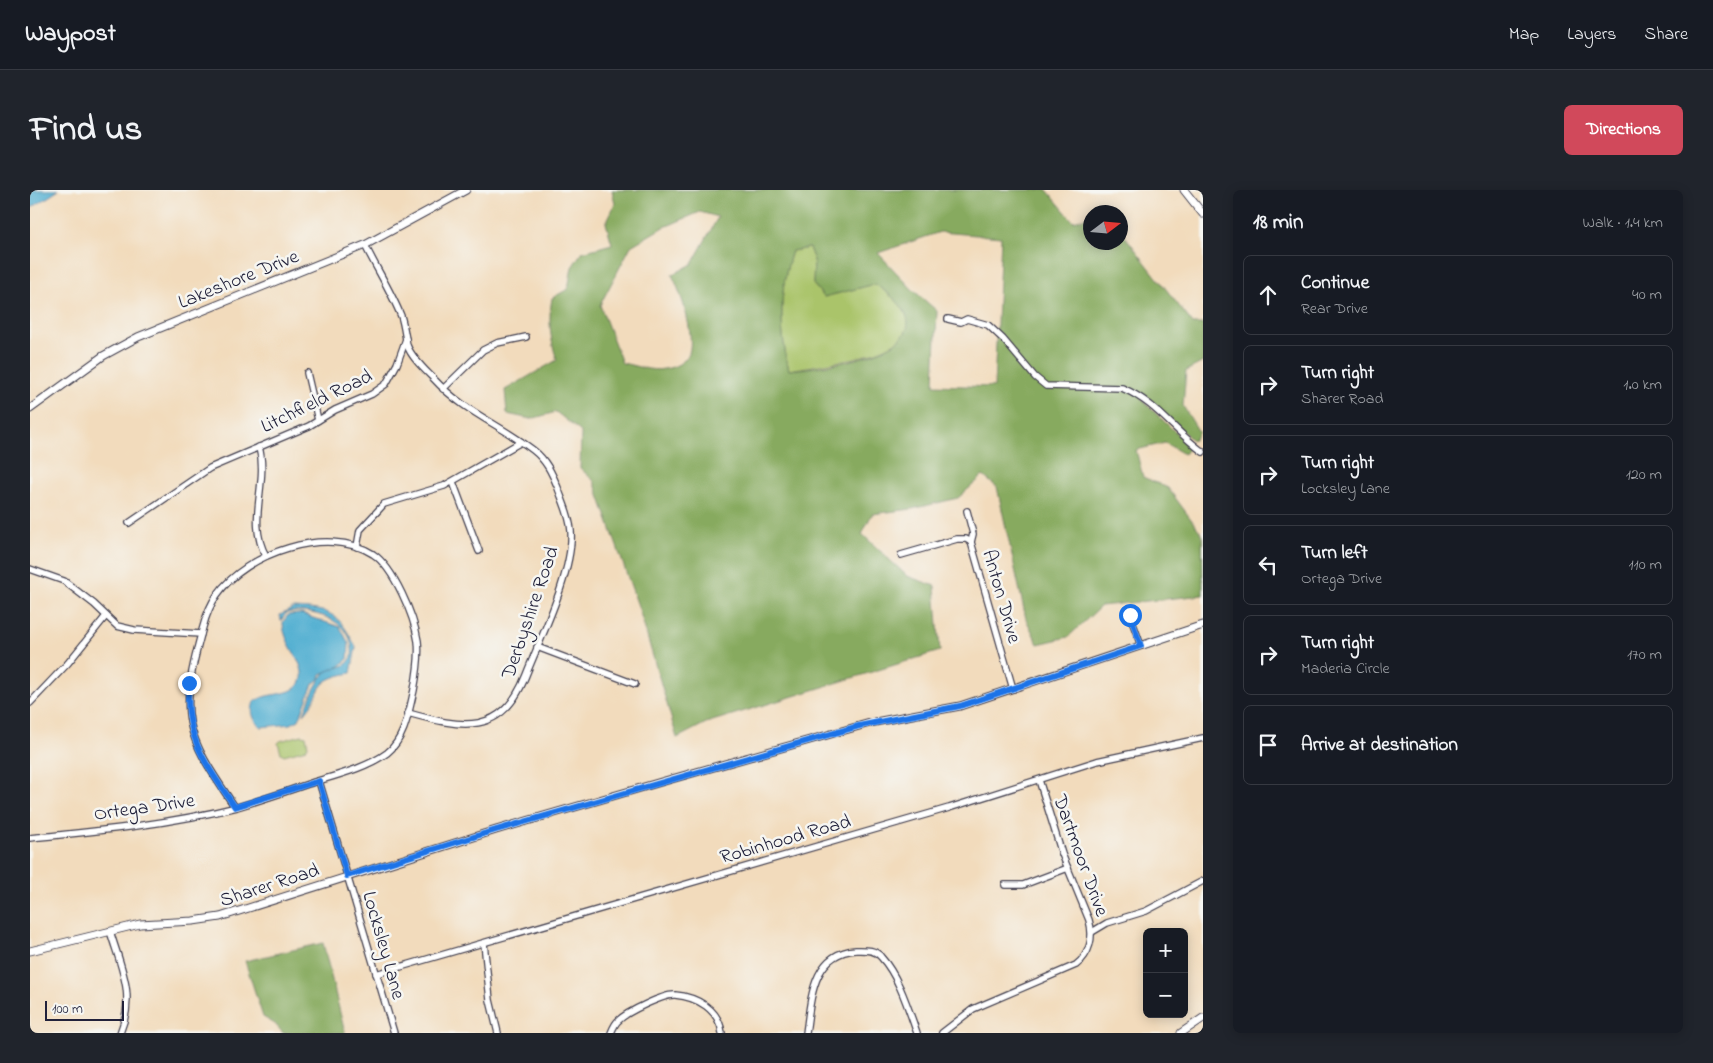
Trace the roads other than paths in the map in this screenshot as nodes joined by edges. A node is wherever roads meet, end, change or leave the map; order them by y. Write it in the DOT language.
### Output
graph roads {
  1 [pos="466,190"];
  2 [pos="1184,190"];
  3 [pos="1203,214"];
  4 [pos="365,244"];
  5 [pos="948,319"];
  6 [pos="526,338"];
  7 [pos="406,339"];
  8 [pos="307,373"];
  9 [pos="443,389"];
  10 [pos="30,410"];
  11 [pos="318,420"];
  12 [pos="520,442"];
  13 [pos="259,447"];
  14 [pos="1203,452"];
  15 [pos="453,482"];
  16 [pos="968,511"];
  17 [pos="129,523"];
  18 [pos="971,542"];
  19 [pos="357,547"];
  20 [pos="479,551"];
  21 [pos="901,554"];
  22 [pos="266,556"];
  23 [pos="30,570"];
  24 [pos="1130,615"];
  25 [pos="106,616"];
  26 [pos="1203,625"];
  27 [pos="201,634"];
  28 [pos="537,646"];
  29 [pos="1141,646"];
  30 [pos="635,684"];
  31 [pos="1013,689"];
  32 [pos="30,703"];
  33 [pos="408,713"];
  34 [pos="1203,738"];
  35 [pos="1039,780"];
  36 [pos="319,781"];
  37 [pos="235,807"];
  38 [pos="30,838"];
  39 [pos="1068,868"];
  40 [pos="347,876"];
  41 [pos="1203,881"];
  42 [pos="1005,885"];
  43 [pos="110,931"];
  44 [pos="1092,932"];
  45 [pos="484,943"];
  46 [pos="30,951"];
  47 [pos="376,974"];
  48 [pos="1203,1018"];
  49 [pos="120,1033"];
  50 [pos="394,1033"];
  51 [pos="498,1033"];
  52 [pos="611,1033"];
  53 [pos="722,1033"];
  54 [pos="806,1033"];
  55 [pos="917,1033"];
  56 [pos="942,1033"];
  57 [pos="1181,1033"];
  1 -- 4 [label="street, Lakeshore Drive"];
  2 -- 3 [label="street"];
  4 -- 7 [label="street"];
  4 -- 10 [label="street, Lakeshore Drive"];
  5 -- 14 [label="street"];
  6 -- 9 [label="street"];
  7 -- 9 [label="street, Derbyshire Road"];
  7 -- 11 [label="street, Litchfield Road"];
  8 -- 11 [label="street"];
  9 -- 12 [label="street, Derbyshire Road"];
  11 -- 13 [label="street, Litchfield Road"];
  12 -- 15 [label="street"];
  12 -- 28 [label="street, Derbyshire Road"];
  13 -- 17 [label="street, Litchfield Road"];
  13 -- 22 [label="street"];
  15 -- 19 [label="street"];
  15 -- 20 [label="street"];
  16 -- 18 [label="street, Anton Drive"];
  18 -- 21 [label="street"];
  18 -- 31 [label="street, Anton Drive"];
  19 -- 22 [label="street, Ortega Drive"];
  19 -- 33 [label="street, Ortega Drive"];
  22 -- 27 [label="street, Ortega Drive"];
  23 -- 25 [label="street"];
  24 -- 29 [label="street"];
  25 -- 27 [label="street"];
  25 -- 32 [label="street"];
  26 -- 29 [label="street, Sharer Road"];
  27 -- 37 [label="street, Ortega Drive"];
  28 -- 30 [label="street"];
  28 -- 33 [label="street, Derbyshire Road"];
  29 -- 31 [label="street, Sharer Road"];
  31 -- 40 [label="street, Sharer Road"];
  33 -- 36 [label="street, Ortega Drive"];
  34 -- 35 [label="street, Robinhood Road"];
  35 -- 39 [label="street, Dartmoor Drive"];
  35 -- 45 [label="street, Robinhood Road"];
  36 -- 37 [label="street, Ortega Drive"];
  36 -- 40 [label="street, Locksley Lane"];
  37 -- 38 [label="street, Ortega Drive"];
  39 -- 42 [label="street"];
  39 -- 44 [label="street, Dartmoor Drive"];
  40 -- 43 [label="street, Sharer Road"];
  40 -- 47 [label="street, Locksley Lane"];
  41 -- 44 [label="street"];
  43 -- 46 [label="street, Sharer Road"];
  43 -- 49 [label="street"];
  44 -- 56 [label="street, Dartmoor Drive"];
  45 -- 47 [label="street, Robinhood Road"];
  45 -- 51 [label="street"];
  47 -- 50 [label="street, Locksley Lane"];
  48 -- 57 [label="street"];
  52 -- 53 [label="street"];
  54 -- 55 [label="street"];
}
